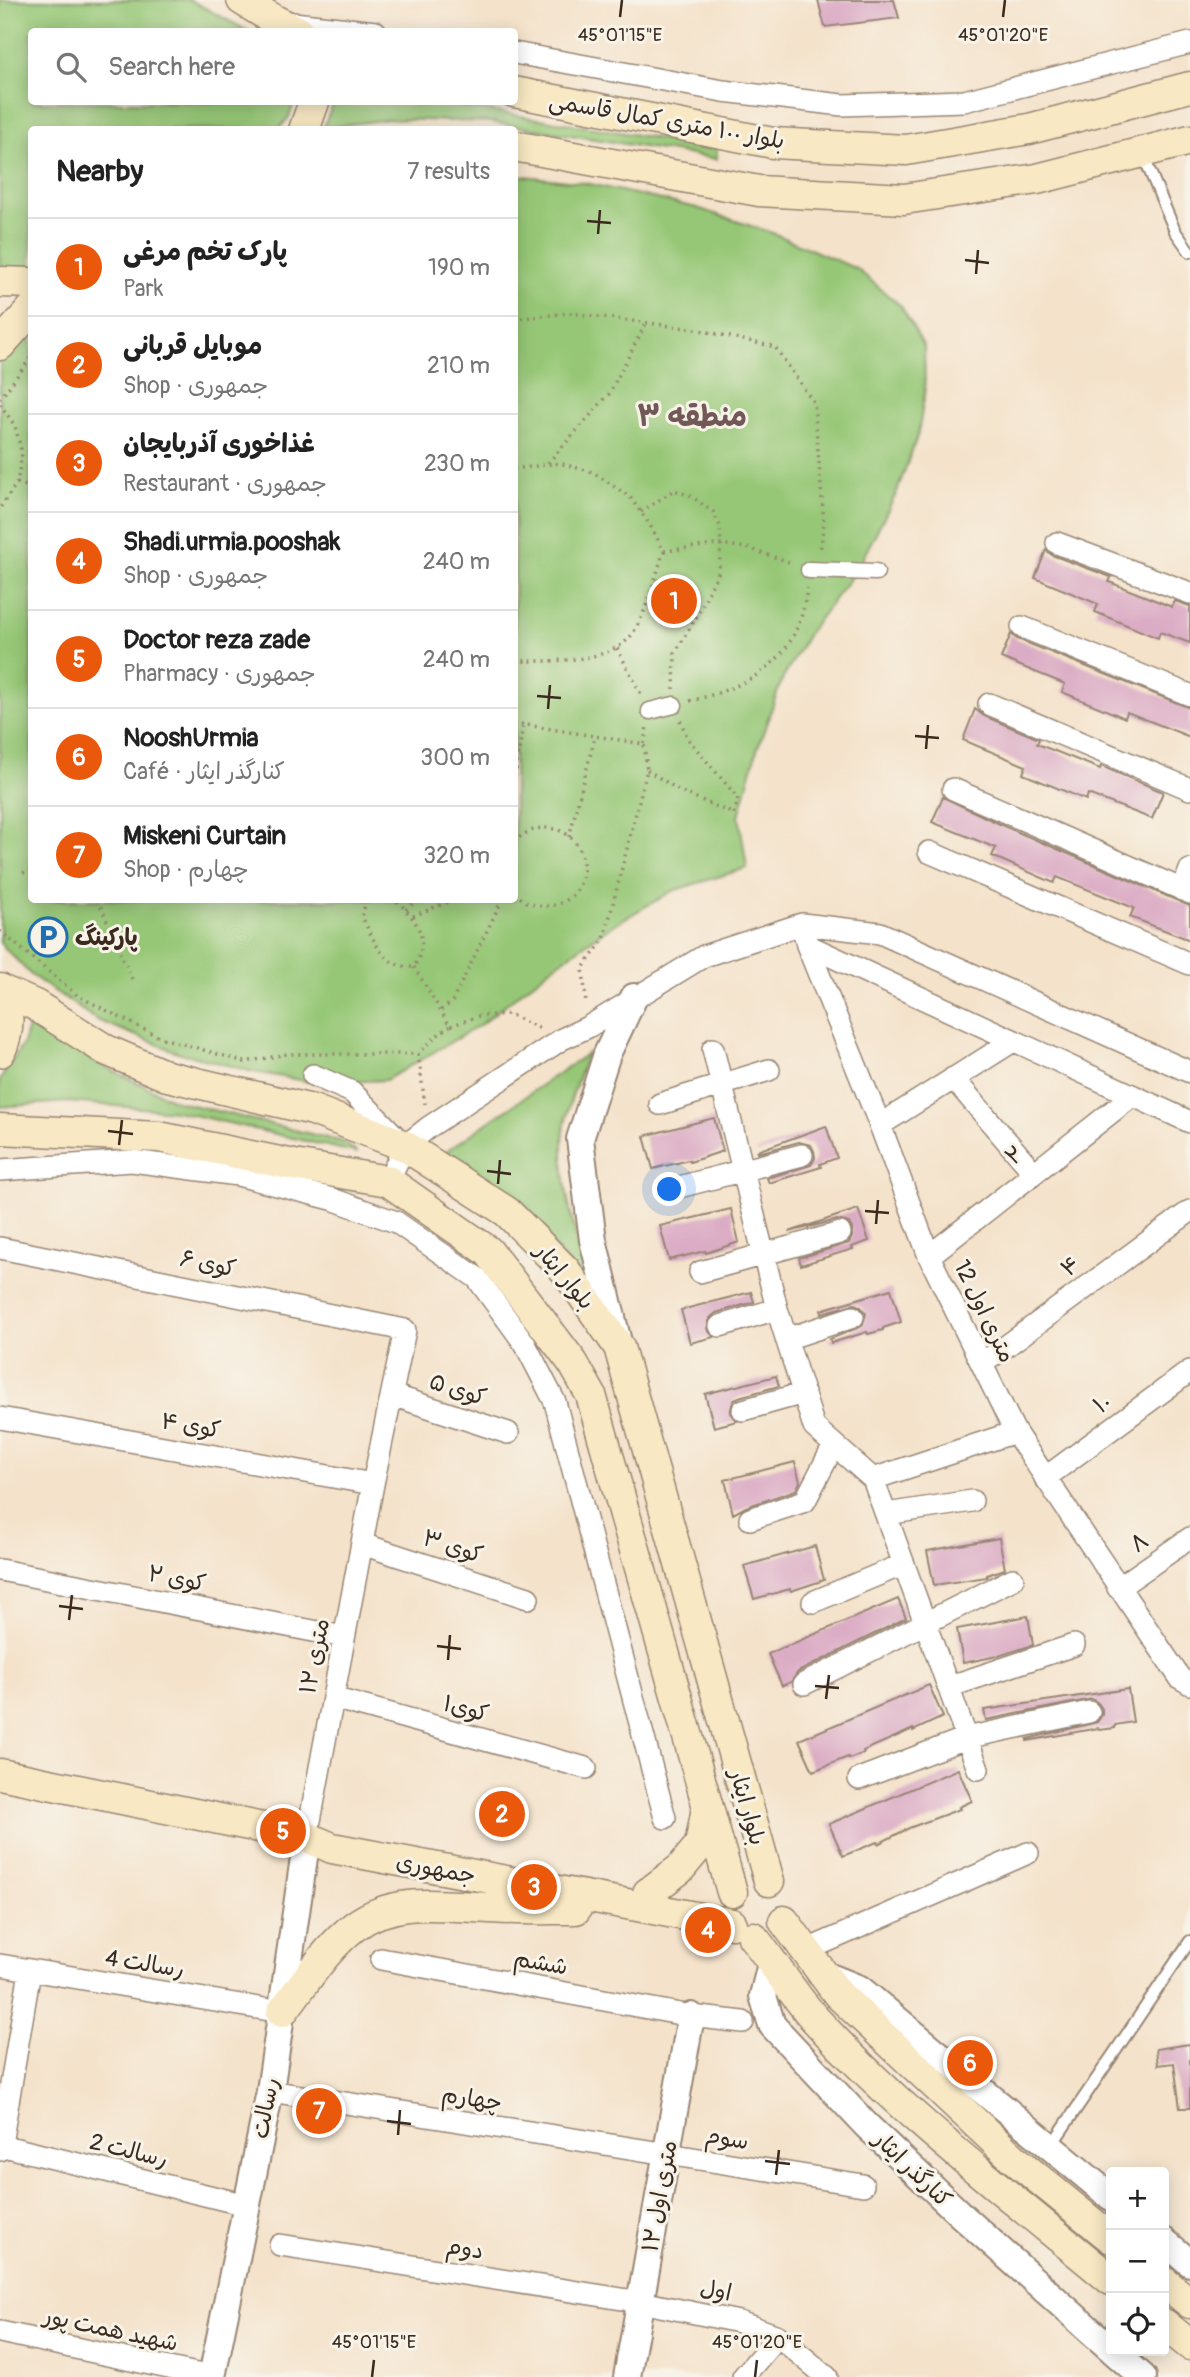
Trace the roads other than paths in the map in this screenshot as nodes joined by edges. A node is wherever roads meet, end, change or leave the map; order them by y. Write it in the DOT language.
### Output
graph roads {
  1 [pos="242,0"];
  2 [pos="288,28"];
  3 [pos="1190,43"];
  4 [pos="518,54"];
  5 [pos="1190,87"];
  6 [pos="518,93"];
  7 [pos="313,105"];
  8 [pos="305,126"];
  9 [pos="1190,140"];
  10 [pos="518,147"];
  11 [pos="1142,152"];
  12 [pos="1190,252"];
  13 [pos="0,282"];
  14 [pos="28,283"];
  15 [pos="28,314"];
  16 [pos="0,345"];
  17 [pos="1057,543"];
  18 [pos="809,570"];
  19 [pos="876,572"];
  20 [pos="1190,593"];
  21 [pos="1022,627"];
  22 [pos="1190,695"];
  23 [pos="989,704"];
  24 [pos="674,705"];
  25 [pos="650,711"];
  26 [pos="953,789"];
  27 [pos="1190,789"];
  28 [pos="929,852"];
  29 [pos="1187,885"];
  30 [pos="802,924"];
  31 [pos="807,945"];
  32 [pos="1190,964"];
  33 [pos="0,990"];
  34 [pos="634,997"];
  35 [pos="1013,1041"];
  36 [pos="712,1049"];
  37 [pos="0,1052"];
  38 [pos="769,1070"];
  39 [pos="1190,1072"];
  40 [pos="313,1075"];
  41 [pos="953,1078"];
  42 [pos="721,1085"];
  43 [pos="1132,1096"];
  44 [pos="660,1104"];
  45 [pos="1190,1122"];
  46 [pos="880,1125"];
  47 [pos="0,1129"];
  48 [pos="159,1138"];
  49 [pos="405,1146"];
  50 [pos="802,1154"];
  51 [pos="28,1167"];
  52 [pos="0,1170"];
  53 [pos="742,1171"];
  54 [pos="1034,1173"];
  55 [pos="388,1181"];
  56 [pos="678,1186"];
  57 [pos="1190,1211"];
  58 [pos="840,1233"];
  59 [pos="0,1248"];
  60 [pos="763,1255"];
  61 [pos="929,1256"];
  62 [pos="700,1272"];
  63 [pos="777,1309"];
  64 [pos="853,1317"];
  65 [pos="720,1326"];
  66 [pos="405,1330"];
  67 [pos="786,1339"];
  68 [pos="619,1347"];
  69 [pos="982,1364"];
  70 [pos="1190,1371"];
  71 [pos="804,1393"];
  72 [pos="392,1395"];
  73 [pos="743,1410"];
  74 [pos="0,1418"];
  75 [pos="1015,1432"];
  76 [pos="508,1433"];
  77 [pos="834,1445"];
  78 [pos="1045,1478"];
  79 [pos="873,1479"];
  80 [pos="373,1484"];
  81 [pos="972,1501"];
  82 [pos="886,1514"];
  83 [pos="750,1520"];
  84 [pos="1190,1538"];
  85 [pos="362,1545"];
  86 [pos="904,1564"];
  87 [pos="0,1570"];
  88 [pos="1013,1579"];
  89 [pos="1118,1588"];
  90 [pos="528,1598"];
  91 [pos="813,1602"];
  92 [pos="925,1623"];
  93 [pos="344,1637"];
  94 [pos="1074,1644"];
  95 [pos="1187,1678"];
  96 [pos="804,1684"];
  97 [pos="948,1687"];
  98 [pos="333,1698"];
  99 [pos="1089,1712"];
  100 [pos="966,1738"];
  101 [pos="586,1768"];
  102 [pos="978,1769"];
  103 [pos="0,1774"];
  104 [pos="859,1779"];
  105 [pos="708,1804"];
  106 [pos="665,1818"];
  107 [pos="307,1837"];
  108 [pos="1028,1853"];
  109 [pos="769,1881"];
  110 [pos="650,1901"];
  111 [pos="736,1915"];
  112 [pos="784,1921"];
  113 [pos="1190,1941"];
  114 [pos="382,1959"];
  115 [pos="772,1961"];
  116 [pos="812,1962"];
  117 [pos="0,1965"];
  118 [pos="30,1971"];
  119 [pos="282,2012"];
  120 [pos="691,2016"];
  121 [pos="743,2022"];
  122 [pos="270,2091"];
  123 [pos="0,2147"];
  124 [pos="1051,2147"];
  125 [pos="666,2156"];
  126 [pos="863,2185"];
  127 [pos="1106,2193"];
  128 [pos="246,2205"];
  129 [pos="1106,2234"];
  130 [pos="280,2245"];
  131 [pos="1169,2245"];
  132 [pos="1190,2263"];
  133 [pos="1106,2276"];
  134 [pos="1169,2286"];
  135 [pos="641,2302"];
  136 [pos="1190,2303"];
  137 [pos="1169,2327"];
  138 [pos="0,2332"];
  139 [pos="778,2336"];
  140 [pos="1106,2345"];
  141 [pos="1190,2345"];
  142 [pos="1118,2356"];
  143 [pos="1137,2375"];
  144 [pos="211,2377"];
  145 [pos="627,2377"];
  146 [pos="743,2377"];
  147 [pos="827,2377"];
  1 -- 2 [label="main road"];
  3 -- 4 [label="street"];
  5 -- 6 [label="main road, بلوار ۱۰۰ متری کمال قاسمی"];
  7 -- 8 [label="main road"];
  9 -- 11 [label="main road"];
  10 -- 11 [label="main road"];
  11 -- 12 [label="lane"];
  13 -- 14 [label="main road"];
  15 -- 16 [label="main road"];
  17 -- 20 [label="street"];
  18 -- 19 [label="street"];
  21 -- 22 [label="street"];
  23 -- 27 [label="street"];
  24 -- 25 [label="street"];
  26 -- 29 [label="street"];
  28 -- 32 [label="street"];
  30 -- 31 [label="street, 12 متری اول"];
  30 -- 34 [label="street"];
  30 -- 39 [label="street"];
  31 -- 35 [label="street"];
  31 -- 46 [label="street, 12 متری اول"];
  33 -- 37 [label="main road"];
  33 -- 49 [label="main road, بلوار ایثار"];
  34 -- 49 [label="street"];
  34 -- 68 [label="street"];
  35 -- 41 [label="street"];
  35 -- 43 [label="street"];
  36 -- 42 [label="street"];
  38 -- 42 [label="street"];
  40 -- 49 [label="street"];
  41 -- 46 [label="street"];
  41 -- 54 [label="street"];
  42 -- 44 [label="street"];
  42 -- 53 [label="street"];
  43 -- 45 [label="street"];
  43 -- 54 [label="street, ۲"];
  46 -- 61 [label="street, 12 متری اول"];
  47 -- 48 [label="main road, بلوار ایثار"];
  48 -- 51 [label="street"];
  48 -- 55 [label="main road, بلوار ایثار"];
  49 -- 55 [label="street"];
  49 -- 68 [label="main road, بلوار ایثار"];
  50 -- 53 [label="street"];
  51 -- 52 [label="street"];
  51 -- 106 [label="street"];
  53 -- 56 [label="street"];
  53 -- 60 [label="street"];
  54 -- 61 [label="street, ۲"];
  55 -- 105 [label="main road, بلوار ایثار"];
  57 -- 69 [label="street, ۴"];
  58 -- 60 [label="street"];
  59 -- 66 [label="street, کوی ۶"];
  60 -- 62 [label="street"];
  60 -- 63 [label="street"];
  61 -- 69 [label="street, 12 متری اول"];
  63 -- 65 [label="street"];
  63 -- 67 [label="street"];
  64 -- 67 [label="street"];
  66 -- 72 [label="street, ۱۲ متری"];
  67 -- 71 [label="street"];
  68 -- 109 [label="main road, بلوار ایثار"];
  69 -- 75 [label="street, 12 متری اول"];
  70 -- 78 [label="street, ۱۰"];
  71 -- 73 [label="street"];
  71 -- 77 [label="street"];
  72 -- 76 [label="street, کوی ۵"];
  72 -- 80 [label="street, ۱۲ متری"];
  74 -- 80 [label="street, کوی ۴"];
  75 -- 78 [label="street, 12 متری اول"];
  75 -- 79 [label="street"];
  77 -- 79 [label="street"];
  77 -- 83 [label="street"];
  78 -- 89 [label="street, 12 متری اول"];
  79 -- 82 [label="street"];
  80 -- 85 [label="street, ۱۲ متری"];
  81 -- 82 [label="street"];
  82 -- 86 [label="street"];
  84 -- 89 [label="street, ۸"];
  85 -- 90 [label="street, کوی ۳"];
  85 -- 93 [label="street, ۱۲ متری"];
  86 -- 91 [label="street"];
  86 -- 92 [label="street"];
  87 -- 93 [label="street, کوی ۲"];
  88 -- 92 [label="street"];
  89 -- 95 [label="street, 12 متری اول"];
  92 -- 96 [label="street"];
  92 -- 97 [label="street"];
  93 -- 98 [label="street, ۱۲ متری"];
  94 -- 97 [label="street"];
  97 -- 100 [label="street"];
  98 -- 101 [label="street, کوی۱"];
  98 -- 107 [label="street, ۱۲ متری"];
  99 -- 100 [label="street"];
  100 -- 102 [label="street"];
  100 -- 104 [label="street"];
  103 -- 107 [label="main road, جمهوری"];
  105 -- 110 [label="main road"];
  105 -- 111 [label="main road, بلوار ایثار"];
  107 -- 110 [label="main road, جمهوری"];
  107 -- 119 [label="street, رسالت"];
  108 -- 116 [label="street"];
  109 -- 111 [label="main road"];
  109 -- 112 [label="main road"];
  110 -- 111 [label="main road, جمهوری"];
  110 -- 119 [label="main road"];
  111 -- 112 [label="main road"];
  111 -- 115 [label="main road, بلوار ایثار"];
  112 -- 116 [label="main road"];
  113 -- 124 [label="lane"];
  114 -- 120 [label="street, ششم"];
  115 -- 133 [label="main road, بلوار ایثار"];
  115 -- 140 [label="street, کنارگذر ایثار"];
  116 -- 124 [label="street"];
  116 -- 129 [label="main road"];
  117 -- 118 [label="street, رسالت 4"];
  118 -- 119 [label="street, رسالت 4"];
  118 -- 123 [label="street"];
  119 -- 122 [label="street, رسالت"];
  120 -- 121 [label="street, ششم"];
  120 -- 125 [label="street, ۱۲ متری اول"];
  122 -- 125 [label="street, چهارم"];
  122 -- 128 [label="street, رسالت"];
  123 -- 128 [label="street, رسالت 2"];
  124 -- 127 [label="street"];
  125 -- 126 [label="street, سوم"];
  125 -- 135 [label="street, ۱۲ متری اول"];
  128 -- 144 [label="street, رسالت"];
  130 -- 135 [label="street, دوم"];
  131 -- 132 [label="street"];
  134 -- 136 [label="main road"];
  135 -- 139 [label="street, اول"];
  135 -- 145 [label="street, ۱۲ متری اول"];
  137 -- 141 [label="main road"];
  138 -- 144 [label="street, شهید همت پور"];
  139 -- 146 [label="street"];
  139 -- 147 [label="street"];
  142 -- 143 [label="street, کنارگذر ایثار"];
}
